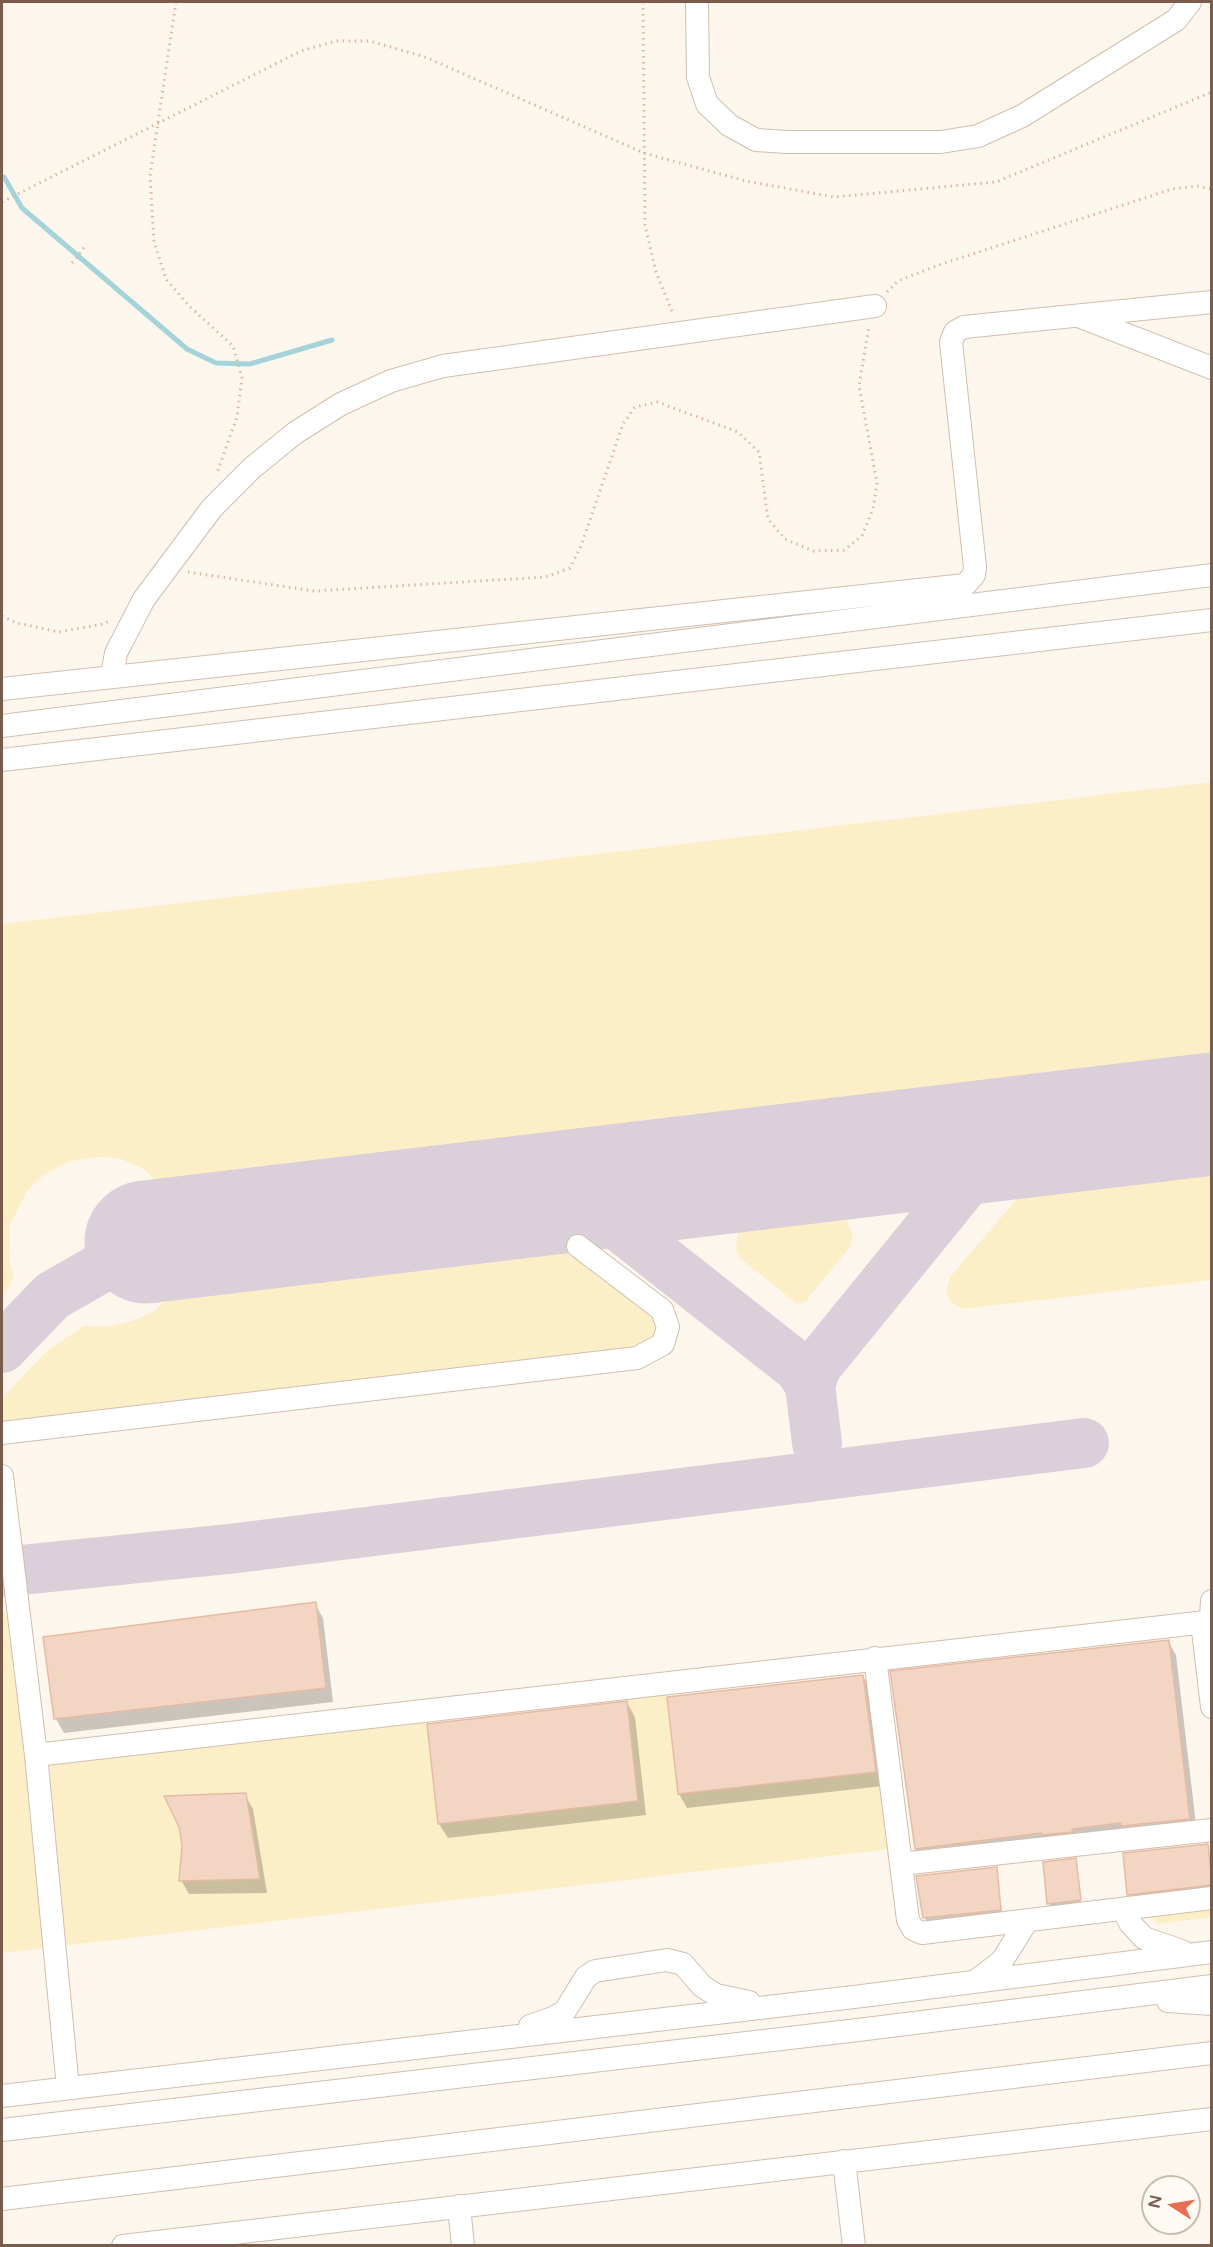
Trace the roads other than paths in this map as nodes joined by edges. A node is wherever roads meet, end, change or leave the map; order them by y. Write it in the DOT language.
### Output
graph roads {
  1 [pos="697,2"];
  2 [pos="1190,2"];
  3 [pos="1212,302"];
  4 [pos="875,306"];
  5 [pos="1077,315"];
  6 [pos="1212,368"];
  7 [pos="1212,575"];
  8 [pos="1212,620"];
  9 [pos="112,676"];
  10 [pos="2,689"];
  11 [pos="2,726"];
  12 [pos="2,760"];
  13 [pos="578,1246"];
  14 [pos="2,1433"];
  15 [pos="2,1476"];
  16 [pos="1212,1600"];
  17 [pos="1202,1622"];
  18 [pos="875,1658"];
  19 [pos="1212,1707"];
  20 [pos="36,1755"];
  21 [pos="1212,1830"];
  22 [pos="901,1864"];
  23 [pos="1212,1898"];
  24 [pos="1123,1909"];
  25 [pos="1027,1921"];
  26 [pos="1203,1953"];
  27 [pos="974,1982"];
  28 [pos="1212,1986"];
  29 [pos="1125,1997"];
  30 [pos="1212,2004"];
  31 [pos="774,2006"];
  32 [pos="496,2038"];
  33 [pos="1212,2053"];
  34 [pos="68,2088"];
  35 [pos="2,2096"];
  36 [pos="1212,2119"];
  37 [pos="2,2130"];
  38 [pos="844,2161"];
  39 [pos="2,2199"];
  40 [pos="459,2206"];
  41 [pos="123,2246"];
  42 [pos="463,2246"];
  43 [pos="854,2246"];
  1 -- 2 [label="street"];
  3 -- 5 [label="street"];
  4 -- 9 [label="street"];
  5 -- 6 [label="street"];
  5 -- 9 [label="street"];
  7 -- 11 [label="street"];
  8 -- 12 [label="street"];
  9 -- 10 [label="street"];
  13 -- 14 [label="street"];
  15 -- 20 [label="street"];
  16 -- 17 [label="street"];
  17 -- 18 [label="street"];
  17 -- 19 [label="street"];
  18 -- 20 [label="street"];
  18 -- 22 [label="street"];
  20 -- 34 [label="street"];
  21 -- 22 [label="street"];
  22 -- 25 [label="street"];
  23 -- 24 [label="street"];
  24 -- 25 [label="street"];
  24 -- 26 [label="street"];
  25 -- 27 [label="street"];
  26 -- 27 [label="street"];
  27 -- 31 [label="street"];
  28 -- 29 [label="street"];
  29 -- 30 [label="street"];
  29 -- 37 [label="street"];
  31 -- 32 [label="street"];
  31 -- 32 [label="street"];
  32 -- 34 [label="street"];
  33 -- 39 [label="street"];
  34 -- 35 [label="street"];
  36 -- 38 [label="street"];
  38 -- 40 [label="street"];
  38 -- 43 [label="street"];
  40 -- 41 [label="street"];
  40 -- 42 [label="street"];
}
